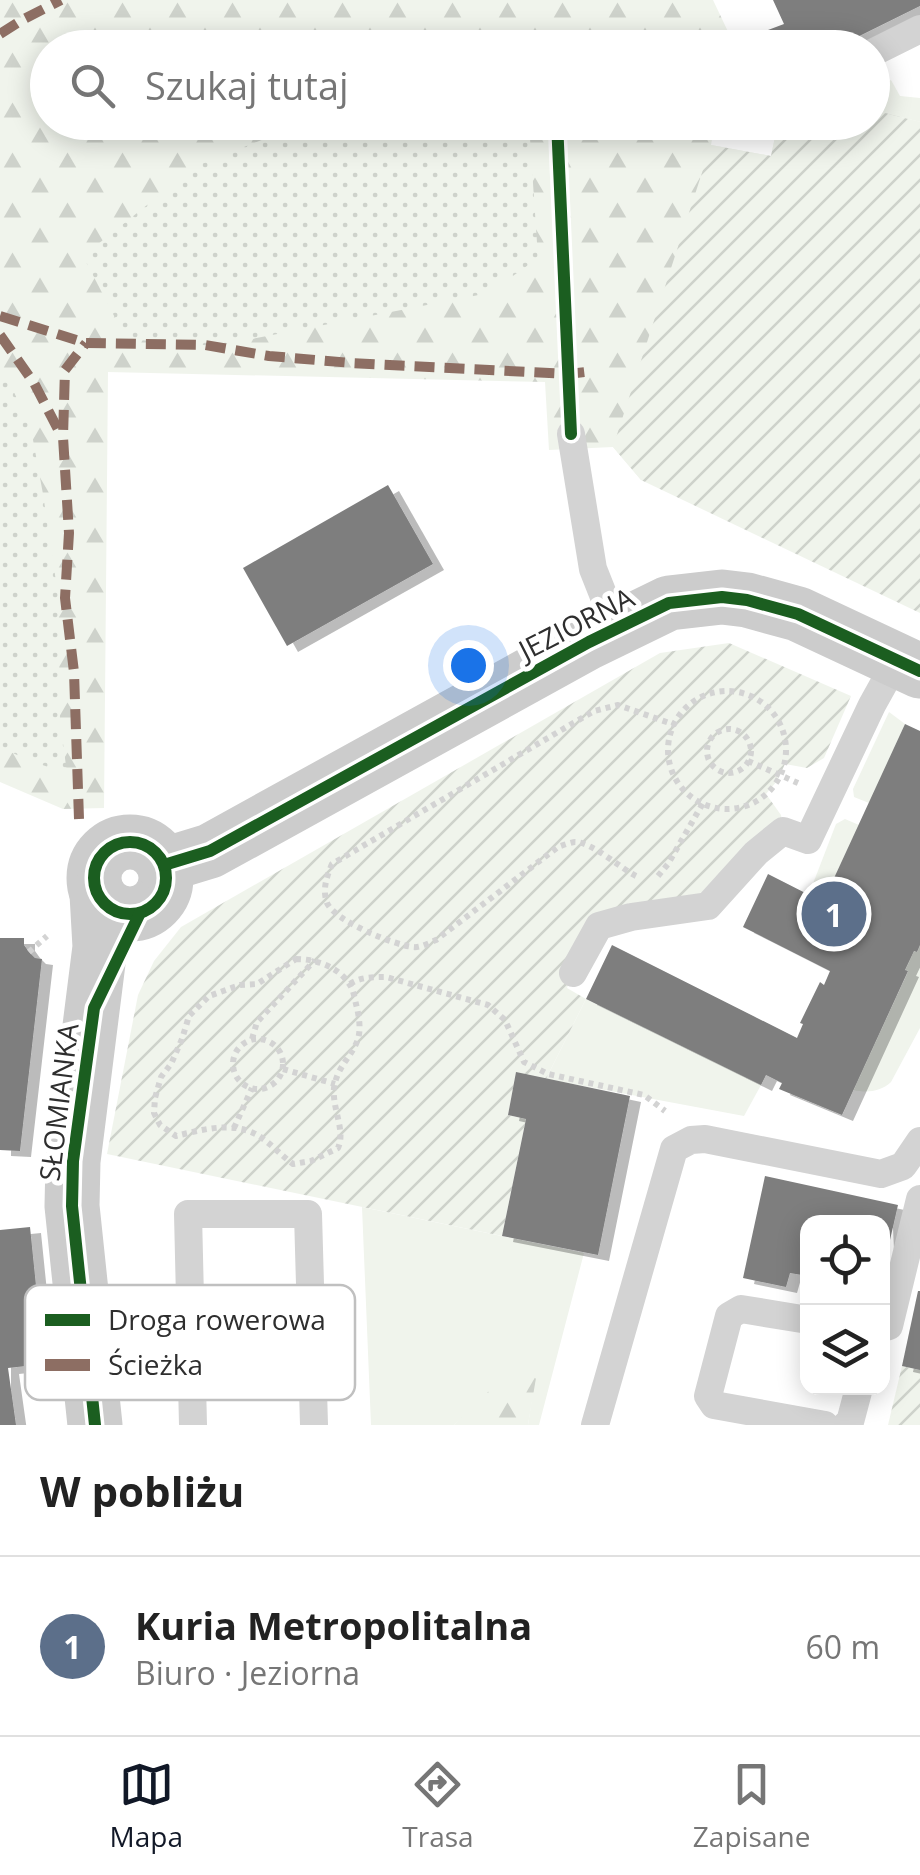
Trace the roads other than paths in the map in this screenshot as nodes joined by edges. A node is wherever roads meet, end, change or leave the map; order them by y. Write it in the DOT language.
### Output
graph roads {
  1 [pos="920,29"];
  2 [pos="890,44"];
  3 [pos="570,434"];
  4 [pos="616,627"];
  5 [pos="908,666"];
  6 [pos="164,865"];
  7 [pos="573,973"];
  8 [pos="920,1141"];
  9 [pos="920,1199"];
  10 [pos="80,1285"];
  11 [pos="190,1285"];
  12 [pos="310,1285"];
  13 [pos="890,1318"];
  14 [pos="800,1319"];
  15 [pos="857,1395"];
  16 [pos="92,1400"];
  17 [pos="192,1400"];
  18 [pos="313,1400"];
  19 [pos="95,1425"];
  20 [pos="193,1425"];
  21 [pos="314,1425"];
  22 [pos="594,1425"];
  23 [pos="824,1425"];
  24 [pos="846,1425"];
  1 -- 2 [label="lane"];
  3 -- 4 [label="lane"];
  4 -- 5 [label="street, JEZIORNA"];
  4 -- 6 [label="street, JEZIORNA"];
  5 -- 7 [label="lane"];
  6 -- 10 [label="street, SŁOMIANKA"];
  8 -- 22 [label="lane"];
  9 -- 13 [label="lane"];
  11 -- 12 [label="lane"];
  14 -- 23 [label="lane"];
  15 -- 24 [label="lane"];
  16 -- 19 [label="street, SŁOMIANKA"];
  17 -- 20 [label="lane"];
  18 -- 21 [label="lane"];
}
